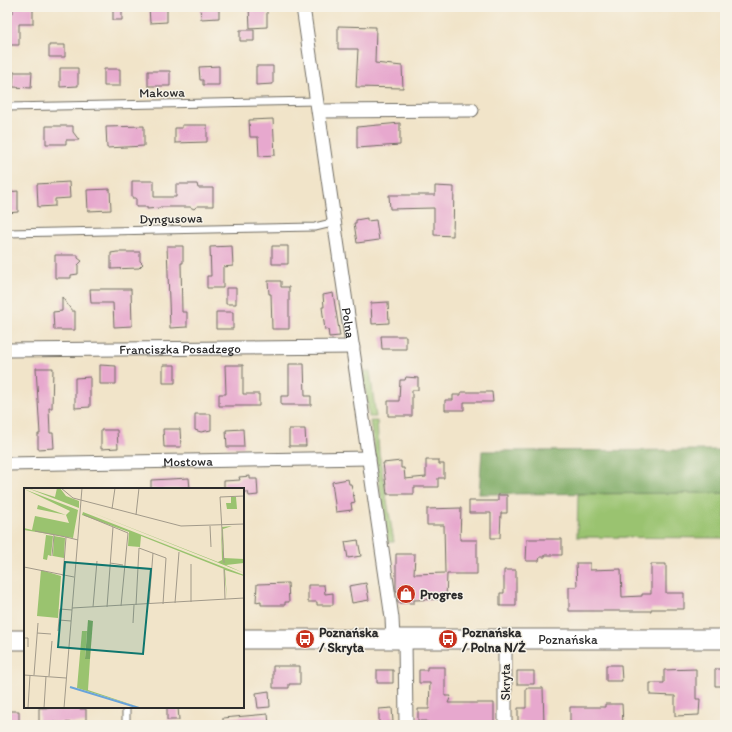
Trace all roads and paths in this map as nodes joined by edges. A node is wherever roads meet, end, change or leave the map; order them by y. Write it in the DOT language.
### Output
graph roads {
  1 [pos="303,7"];
  2 [pos="319,106"];
  3 [pos="7,107"];
  4 [pos="472,110"];
  5 [pos="336,222"];
  6 [pos="7,233"];
  7 [pos="353,346"];
  8 [pos="7,350"];
  9 [pos="369,458"];
  10 [pos="7,464"];
  11 [pos="505,638"];
  12 [pos="725,638"];
  13 [pos="399,639"];
  14 [pos="7,640"];
  15 [pos="24,640"];
  16 [pos="244,640"];
  17 [pos="126,708"];
  18 [pos="126,725"];
  19 [pos="406,725"];
  20 [pos="505,725"];
  1 -- 2 [label="street, Polna"];
  2 -- 3 [label="lane, Makowa"];
  2 -- 4 [label="street"];
  2 -- 5 [label="street, Polna"];
  5 -- 6 [label="lane, Dyngusowa"];
  5 -- 7 [label="street, Polna"];
  7 -- 8 [label="street, Franciszka Posadzego"];
  7 -- 9 [label="street, Polna"];
  9 -- 10 [label="street, Mostowa"];
  9 -- 13 [label="street, Polna"];
  11 -- 12 [label="main road, Poznańska"];
  11 -- 13 [label="main road, Poznańska"];
  11 -- 20 [label="street, Skryta"];
  13 -- 16 [label="main road, Poznańska"];
  13 -- 19 [label="street"];
  14 -- 15 [label="main road"];
  17 -- 18 [label="lane"];
}
